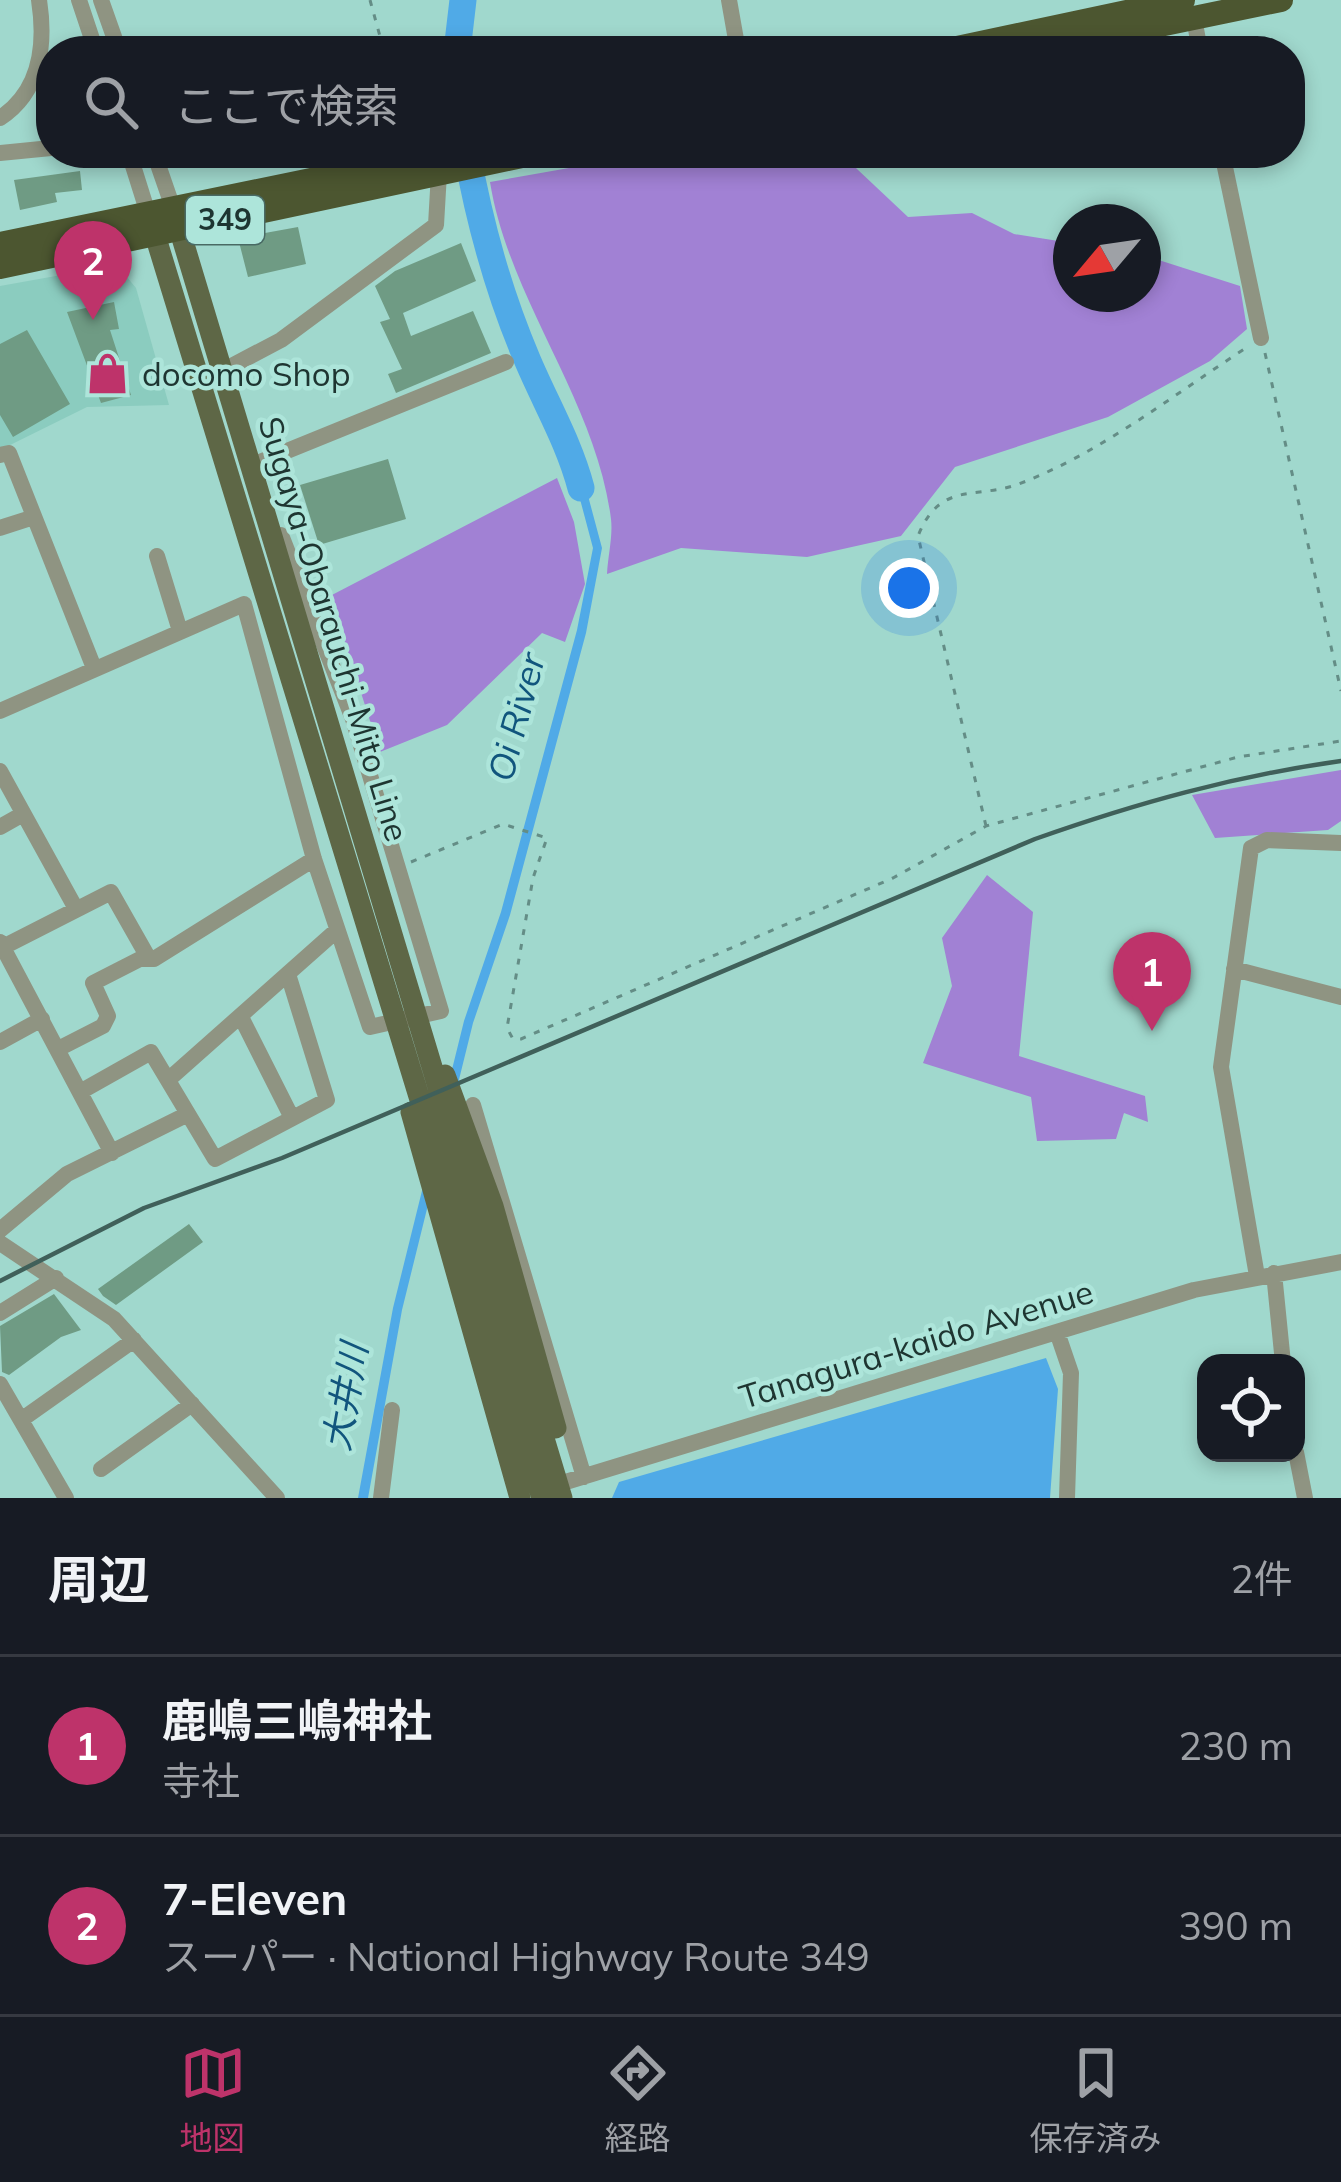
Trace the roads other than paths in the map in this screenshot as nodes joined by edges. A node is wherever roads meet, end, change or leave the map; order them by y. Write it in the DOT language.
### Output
graph roads {
  1 [pos="39,0"];
  2 [pos="80,0"];
  3 [pos="101,0"];
  4 [pos="729,0"];
  5 [pos="1281,0"];
  6 [pos="1188,9"];
  7 [pos="42,36"];
  8 [pos="91,36"];
  9 [pos="114,36"];
  10 [pos="735,36"];
  11 [pos="1030,36"];
  12 [pos="1089,36"];
  13 [pos="36,76"];
  14 [pos="0,118"];
  15 [pos="0,153"];
  16 [pos="36,153"];
  17 [pos="137,168"];
  18 [pos="156,168"];
  19 [pos="434,168"];
  20 [pos="444,168"];
  21 [pos="1225,168"];
  22 [pos="164,222"];
  23 [pos="0,244"];
  24 [pos="0,267"];
  25 [pos="1262,338"];
  26 [pos="506,362"];
  27 [pos="222,371"];
  28 [pos="0,455"];
  29 [pos="250,466"];
  30 [pos="260,497"];
  31 [pos="34,517"];
  32 [pos="0,528"];
  33 [pos="157,556"];
  34 [pos="258,572"];
  35 [pos="244,604"];
  36 [pos="181,631"];
  37 [pos="94,668"];
  38 [pos="0,711"];
  39 [pos="0,771"];
  40 [pos="23,814"];
  41 [pos="0,827"];
  42 [pos="1341,843"];
  43 [pos="314,859"];
  44 [pos="75,907"];
  45 [pos="338,930"];
  46 [pos="1,944"];
  47 [pos="148,959"];
  48 [pos="1234,969"];
  49 [pos="288,974"];
  50 [pos="1341,997"];
  51 [pos="401,1003"];
  52 [pos="42,1019"];
  53 [pos="242,1019"];
  54 [pos="0,1042"];
  55 [pos="58,1049"];
  56 [pos="167,1081"];
  57 [pos="80,1092"];
  58 [pos="473,1105"];
  59 [pos="188,1114"];
  60 [pos="292,1118"];
  61 [pos="112,1153"];
  62 [pos="0,1230"];
  63 [pos="0,1243"];
  64 [pos="1341,1262"];
  65 [pos="1265,1275"];
  66 [pos="56,1278"];
  67 [pos="0,1313"];
  68 [pos="1057,1332"];
  69 [pos="134,1340"];
  70 [pos="1281,1354"];
  71 [pos="0,1384"];
  72 [pos="193,1404"];
  73 [pos="392,1410"];
  74 [pos="21,1420"];
  75 [pos="1298,1462"];
  76 [pos="101,1469"];
  77 [pos="573,1489"];
  78 [pos="524,1497"];
  79 [pos="67,1498"];
  80 [pos="277,1498"];
  81 [pos="381,1498"];
  82 [pos="1067,1498"];
  83 [pos="1305,1498"];
  1 -- 7 [label="street"];
  2 -- 8 [label="street"];
  3 -- 9 [label="street"];
  4 -- 10 [label="street"];
  5 -- 6 [label="highway"];
  6 -- 11 [label="highway"];
  6 -- 12 [label="highway"];
  13 -- 14 [label="street"];
  15 -- 16 [label="street"];
  17 -- 22 [label="street"];
  18 -- 22 [label="street"];
  19 -- 22 [label="highway, 349"];
  20 -- 27 [label="street"];
  21 -- 25 [label="street"];
  22 -- 23 [label="highway, 349"];
  22 -- 24 [label="highway, 349"];
  22 -- 27 [label="main road, Sugaya-Obarauchi-Mito Line"];
  22 -- 34 [label="main road, Sugaya-Obarauchi-Mito Line"];
  26 -- 29 [label="street"];
  27 -- 29 [label="main road, Sugaya-Obarauchi-Mito Line"];
  28 -- 31 [label="street"];
  29 -- 30 [label="main road, Sugaya-Obarauchi-Mito Line"];
  30 -- 45 [label="street"];
  30 -- 51 [label="main road, Sugaya-Obarauchi-Mito Line"];
  31 -- 32 [label="street"];
  31 -- 37 [label="street"];
  33 -- 36 [label="street"];
  34 -- 35 [label="street"];
  34 -- 51 [label="main road, Sugaya-Obarauchi-Mito Line"];
  35 -- 36 [label="street"];
  35 -- 43 [label="street"];
  36 -- 37 [label="street"];
  37 -- 38 [label="street"];
  39 -- 40 [label="street"];
  40 -- 41 [label="street"];
  40 -- 44 [label="street"];
  42 -- 48 [label="street"];
  43 -- 45 [label="street"];
  43 -- 47 [label="street"];
  44 -- 46 [label="street"];
  44 -- 47 [label="street"];
  45 -- 49 [label="street"];
  46 -- 52 [label="street"];
  47 -- 55 [label="street"];
  48 -- 50 [label="street"];
  48 -- 65 [label="street"];
  49 -- 53 [label="street"];
  49 -- 60 [label="street"];
  51 -- 77 [label="main road, Sugaya-Obarauchi-Mito Line"];
  51 -- 77 [label="main road, Sugaya-Obarauchi-Mito Line"];
  51 -- 78 [label="main road, Sugaya-Obarauchi-Mito Line"];
  51 -- 78 [label="main road, Sugaya-Obarauchi-Mito Line"];
  52 -- 54 [label="street"];
  52 -- 55 [label="street"];
  53 -- 56 [label="street"];
  53 -- 60 [label="street"];
  55 -- 57 [label="street"];
  56 -- 57 [label="street"];
  56 -- 59 [label="street"];
  57 -- 61 [label="street"];
  58 -- 77 [label="street"];
  59 -- 60 [label="street"];
  59 -- 61 [label="street"];
  61 -- 62 [label="street"];
  63 -- 66 [label="street"];
  64 -- 65 [label="street, Tanagura-kaido Avenue"];
  65 -- 68 [label="street, Tanagura-kaido Avenue"];
  65 -- 70 [label="street"];
  66 -- 67 [label="street"];
  66 -- 69 [label="street"];
  68 -- 77 [label="street, Tanagura-kaido Avenue"];
  68 -- 82 [label="street"];
  69 -- 72 [label="street"];
  69 -- 74 [label="street"];
  71 -- 74 [label="street"];
  72 -- 76 [label="street"];
  72 -- 80 [label="street"];
  73 -- 81 [label="street"];
  74 -- 79 [label="street"];
  75 -- 83 [label="street"];
  77 -- 78 [label="street, Tanagura-kaido Avenue"];
}
